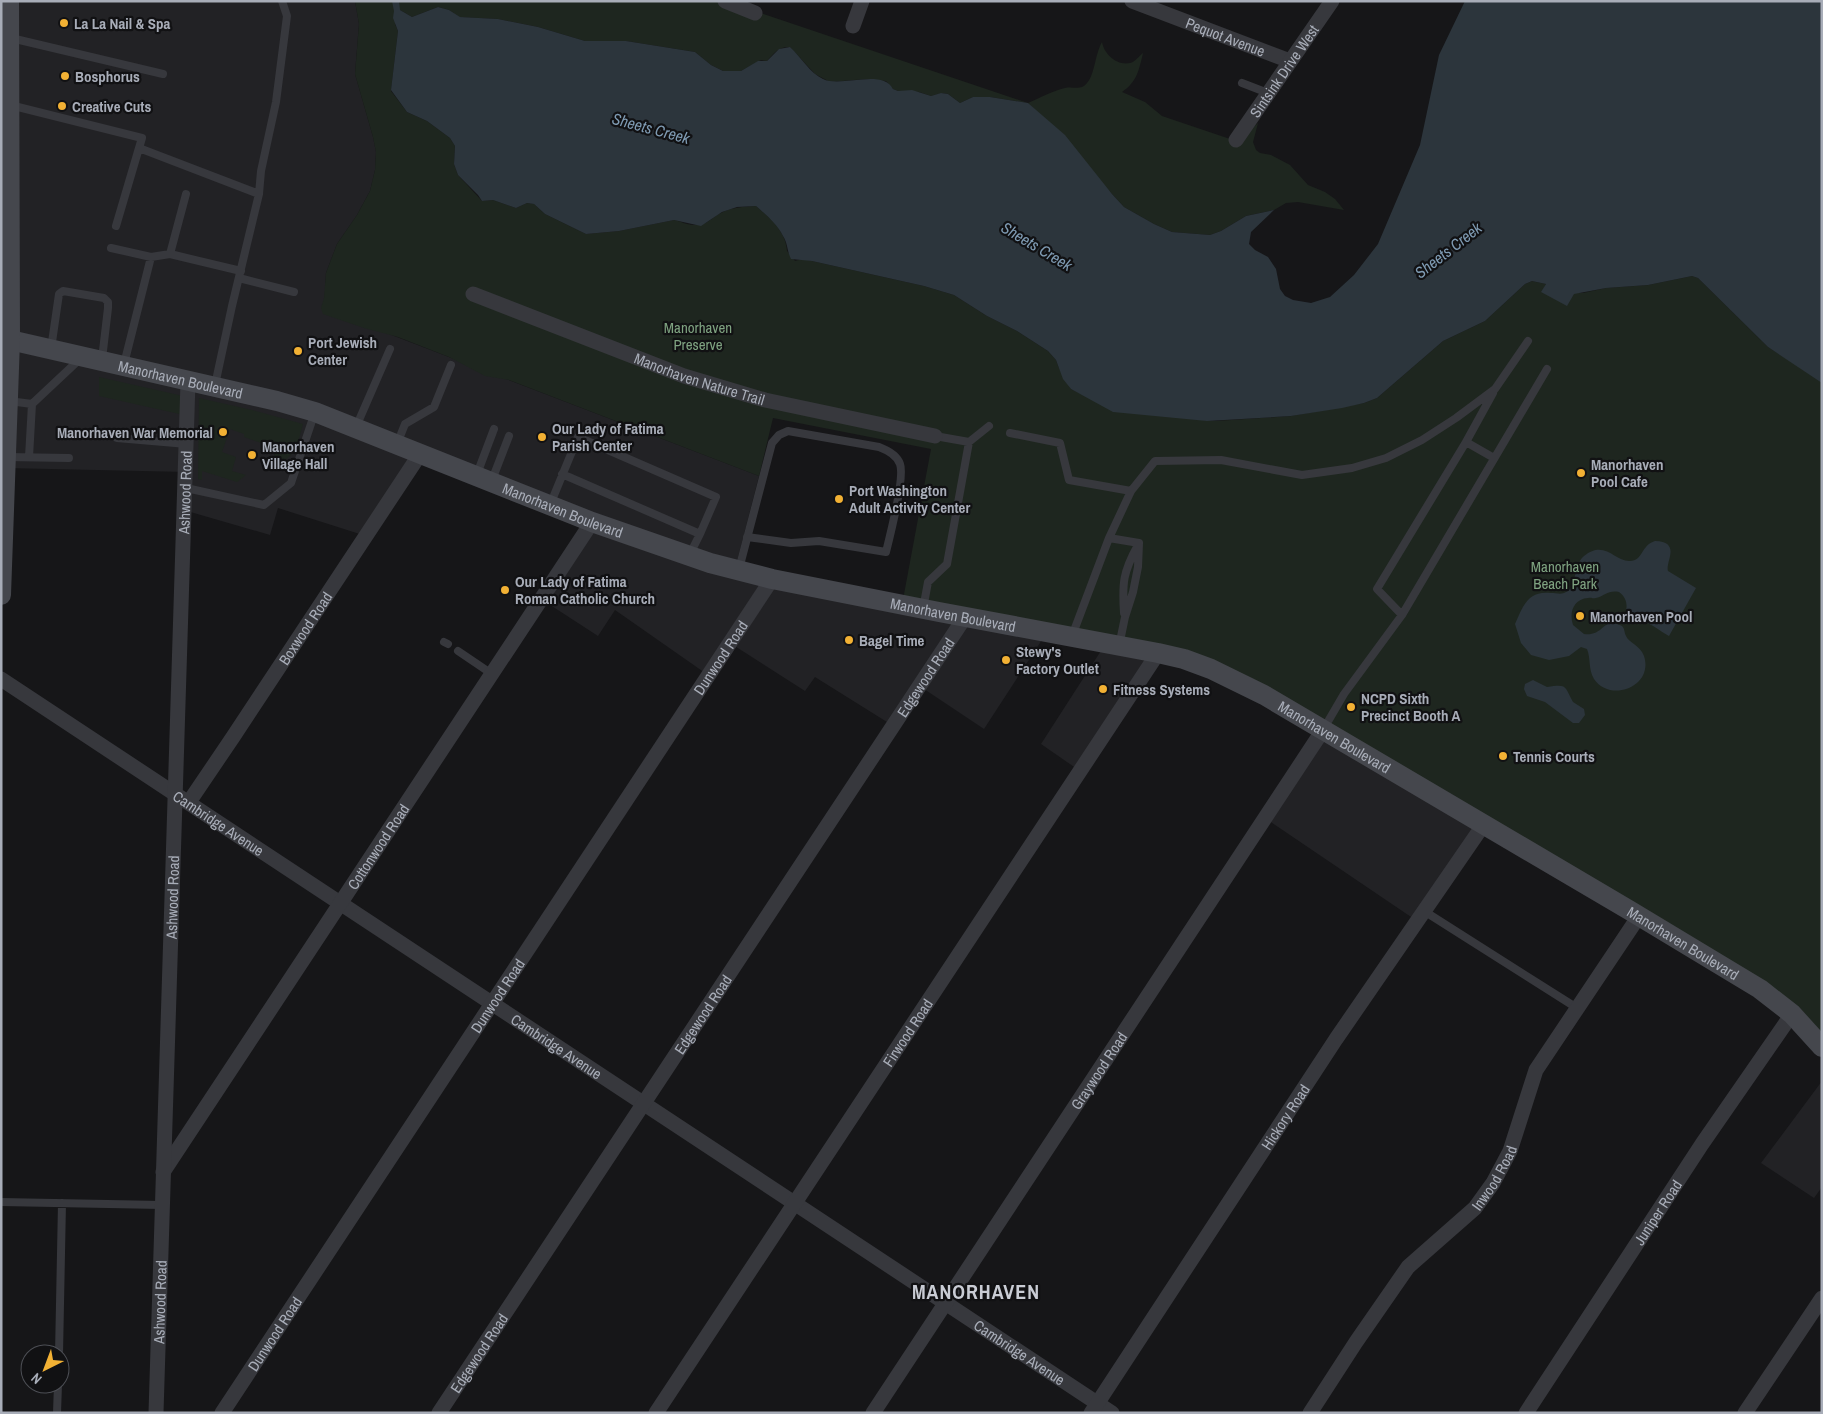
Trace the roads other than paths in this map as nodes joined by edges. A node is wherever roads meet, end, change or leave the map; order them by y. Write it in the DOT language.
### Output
graph roads {
  1 [pos="9,1"];
  2 [pos="282,1"];
  3 [pos="724,1"];
  4 [pos="862,1"];
  5 [pos="1132,1"];
  6 [pos="1332,1"];
  7 [pos="755,13"];
  8 [pos="853,26"];
  9 [pos="9,38"];
  10 [pos="1290,61"];
  11 [pos="163,74"];
  12 [pos="1242,83"];
  13 [pos="1268,93"];
  14 [pos="8,105"];
  15 [pos="5,128"];
  16 [pos="1236,140"];
  17 [pos="139,148"];
  18 [pos="186,194"];
  19 [pos="260,194"];
  20 [pos="116,226"];
  21 [pos="111,248"];
  22 [pos="170,254"];
  23 [pos="151,257"];
  24 [pos="4,260"];
  25 [pos="240,275"];
  26 [pos="294,292"];
  27 [pos="473,294"];
  28 [pos="6,340"];
  29 [pos="1528,341"];
  30 [pos="390,349"];
  31 [pos="51,350"];
  32 [pos="92,359"];
  33 [pos="451,365"];
  34 [pos="124,366"];
  35 [pos="1546,369"];
  36 [pos="188,381"];
  37 [pos="214,387"];
  38 [pos="1495,389"];
  39 [pos="8,400"];
  40 [pos="32,404"];
  41 [pos="315,412"];
  42 [pos="989,426"];
  43 [pos="356,427"];
  44 [pos="494,429"];
  45 [pos="1010,433"];
  46 [pos="4,436"];
  47 [pos="509,436"];
  48 [pos="934,436"];
  49 [pos="117,438"];
  50 [pos="969,442"];
  51 [pos="1466,442"];
  52 [pos="187,444"];
  53 [pos="397,444"];
  54 [pos="420,454"];
  55 [pos="6,457"];
  56 [pos="29,457"];
  57 [pos="69,458"];
  58 [pos="1494,458"];
  59 [pos="562,474"];
  60 [pos="483,479"];
  61 [pos="186,488"];
  62 [pos="1130,491"];
  63 [pos="550,506"];
  64 [pos="592,522"];
  65 [pos="700,534"];
  66 [pos="747,537"];
  67 [pos="1109,538"];
  68 [pos="688,557"];
  69 [pos="739,571"];
  70 [pos="772,579"];
  71 [pos="1,590"];
  72 [pos="1,595"];
  73 [pos="923,609"];
  74 [pos="1402,615"];
  75 [pos="965,617"];
  76 [pos="1072,637"];
  77 [pos="1119,646"];
  78 [pos="458,651"];
  79 [pos="1158,653"];
  80 [pos="492,674"];
  81 [pos="1,679"];
  82 [pos="1323,730"];
  83 [pos="182,798"];
  84 [pos="1484,824"];
  85 [pos="341,903"];
  86 [pos="1424,911"];
  87 [pos="1639,916"];
  88 [pos="492,1003"];
  89 [pos="1577,1008"];
  90 [pos="1792,1014"];
  91 [pos="1822,1046"];
  92 [pos="643,1103"];
  93 [pos="163,1172"];
  94 [pos="1,1202"];
  95 [pos="795,1203"];
  96 [pos="62,1204"];
  97 [pos="162,1205"];
  98 [pos="1822,1298"];
  99 [pos="946,1303"];
  100 [pos="59,1344"];
  101 [pos="58,1394"];
  102 [pos="1094,1408"];
  103 [pos="57,1413"];
  104 [pos="156,1413"];
  105 [pos="222,1413"];
  106 [pos="439,1413"];
  107 [pos="656,1413"];
  108 [pos="873,1413"];
  109 [pos="1112,1413"];
  110 [pos="1310,1413"];
  111 [pos="1526,1413"];
  112 [pos="1745,1413"];
  1 -- 9 [label="street"];
  2 -- 19 [label="lane"];
  3 -- 7 [label="street"];
  4 -- 8 [label="street"];
  5 -- 10 [label="street, Pequot Avenue"];
  6 -- 10 [label="street, Sintsink Drive West"];
  9 -- 11 [label="lane"];
  9 -- 14 [label="street"];
  10 -- 13 [label="street, Sintsink Drive West"];
  12 -- 13 [label="lane"];
  13 -- 16 [label="street, Sintsink Drive West"];
  14 -- 15 [label="street"];
  14 -- 17 [label="lane"];
  15 -- 24 [label="street"];
  17 -- 19 [label="lane"];
  17 -- 20 [label="lane"];
  18 -- 22 [label="lane"];
  19 -- 25 [label="lane"];
  21 -- 23 [label="lane"];
  22 -- 23 [label="lane"];
  22 -- 25 [label="lane"];
  23 -- 34 [label="lane"];
  24 -- 28 [label="street"];
  25 -- 26 [label="lane"];
  25 -- 37 [label="lane"];
  27 -- 48 [label="street, Manorhaven Nature Trail"];
  28 -- 31 [label="street, Manorhaven Boulevard"];
  28 -- 39 [label="street"];
  29 -- 38 [label="lane"];
  30 -- 43 [label="lane"];
  31 -- 32 [label="street, Manorhaven Boulevard"];
  31 -- 32 [label="lane"];
  32 -- 34 [label="street, Manorhaven Boulevard"];
  32 -- 40 [label="lane"];
  33 -- 53 [label="lane"];
  34 -- 36 [label="street, Manorhaven Boulevard"];
  35 -- 58 [label="lane"];
  36 -- 37 [label="street, Manorhaven Boulevard"];
  36 -- 52 [label="street, Ashwood Road"];
  37 -- 41 [label="street, Manorhaven Boulevard"];
  38 -- 51 [label="lane"];
  38 -- 62 [label="lane"];
  39 -- 40 [label="lane"];
  39 -- 46 [label="street"];
  40 -- 56 [label="lane"];
  41 -- 43 [label="street, Manorhaven Boulevard"];
  41 -- 61 [label="lane"];
  42 -- 50 [label="lane"];
  43 -- 53 [label="street, Manorhaven Boulevard"];
  44 -- 60 [label="lane"];
  45 -- 62 [label="lane"];
  46 -- 55 [label="street"];
  47 -- 60 [label="lane"];
  48 -- 50 [label="lane"];
  49 -- 52 [label="lane"];
  50 -- 73 [label="lane"];
  51 -- 58 [label="lane"];
  51 -- 74 [label="lane"];
  52 -- 61 [label="street, Ashwood Road"];
  53 -- 54 [label="street, Manorhaven Boulevard"];
  54 -- 60 [label="street, Manorhaven Boulevard"];
  54 -- 83 [label="street, Boxwood Road"];
  55 -- 56 [label="lane"];
  55 -- 71 [label="street"];
  56 -- 57 [label="lane"];
  58 -- 74 [label="lane"];
  59 -- 63 [label="lane"];
  59 -- 65 [label="lane"];
  59 -- 65 [label="lane"];
  60 -- 63 [label="street, Manorhaven Boulevard"];
  61 -- 83 [label="street, Ashwood Road"];
  62 -- 67 [label="lane"];
  63 -- 64 [label="street, Manorhaven Boulevard"];
  64 -- 68 [label="street, Manorhaven Boulevard"];
  64 -- 80 [label="street, Cottonwood Road"];
  65 -- 68 [label="lane"];
  66 -- 66 [label="lane"];
  66 -- 69 [label="lane"];
  67 -- 76 [label="lane"];
  67 -- 77 [label="lane"];
  68 -- 69 [label="street, Manorhaven Boulevard"];
  69 -- 70 [label="street, Manorhaven Boulevard"];
  70 -- 73 [label="street, Manorhaven Boulevard"];
  70 -- 88 [label="street, Dunwood Road"];
  71 -- 72 [label="street"];
  73 -- 75 [label="street, Manorhaven Boulevard"];
  74 -- 82 [label="lane"];
  75 -- 76 [label="street, Manorhaven Boulevard"];
  75 -- 92 [label="street, Edgewood Road"];
  76 -- 77 [label="street, Manorhaven Boulevard"];
  77 -- 79 [label="street, Manorhaven Boulevard"];
  78 -- 80 [label="lane"];
  79 -- 82 [label="street, Manorhaven Boulevard"];
  79 -- 95 [label="street, Firwood Road"];
  80 -- 85 [label="street, Cottonwood Road"];
  81 -- 83 [label="street, Cambridge Avenue"];
  82 -- 84 [label="street, Manorhaven Boulevard"];
  82 -- 99 [label="street, Graywood Road"];
  83 -- 85 [label="street, Cambridge Avenue"];
  83 -- 93 [label="street, Ashwood Road"];
  84 -- 86 [label="street, Hickory Road"];
  84 -- 87 [label="street, Manorhaven Boulevard"];
  85 -- 88 [label="street, Cambridge Avenue"];
  85 -- 93 [label="street, Cottonwood Road"];
  86 -- 89 [label="lane"];
  86 -- 102 [label="street, Hickory Road"];
  87 -- 89 [label="street, Inwood Road"];
  87 -- 90 [label="street, Manorhaven Boulevard"];
  88 -- 92 [label="street, Cambridge Avenue"];
  88 -- 105 [label="street, Dunwood Road"];
  89 -- 110 [label="street, Inwood Road"];
  90 -- 91 [label="street, Manorhaven Boulevard"];
  90 -- 111 [label="street, Juniper Road"];
  92 -- 95 [label="street, Cambridge Avenue"];
  92 -- 106 [label="street, Edgewood Road"];
  93 -- 97 [label="street, Ashwood Road"];
  94 -- 96 [label="lane"];
  95 -- 99 [label="street, Cambridge Avenue"];
  95 -- 107 [label="street, Firwood Road"];
  96 -- 97 [label="lane"];
  96 -- 100 [label="lane"];
  97 -- 104 [label="street, Ashwood Road"];
  98 -- 112 [label="street"];
  99 -- 102 [label="street, Cambridge Avenue"];
  99 -- 108 [label="street, Graywood Road"];
  101 -- 103 [label="lane"];
  102 -- 109 [label="street, Cambridge Avenue"];
}
